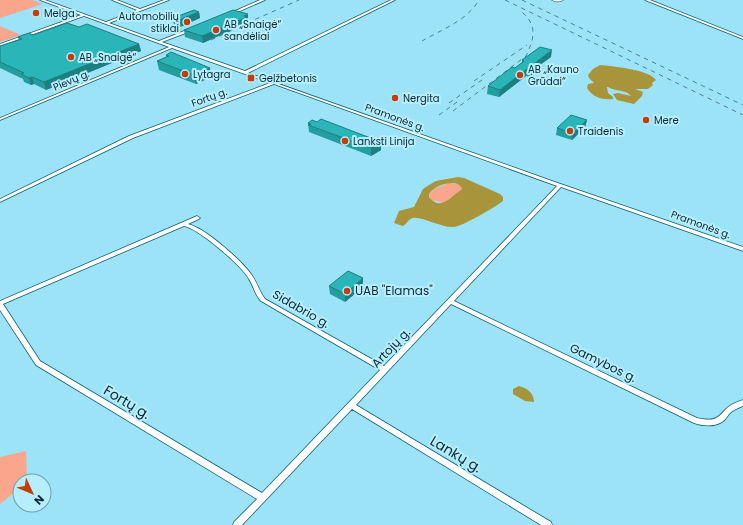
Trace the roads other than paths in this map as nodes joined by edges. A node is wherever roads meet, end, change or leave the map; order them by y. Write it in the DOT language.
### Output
graph roads {
  1 [pos="42,0"];
  2 [pos="114,0"];
  3 [pos="167,0"];
  4 [pos="262,0"];
  5 [pos="393,0"];
  6 [pos="554,0"];
  7 [pos="561,0"];
  8 [pos="647,0"];
  9 [pos="140,10"];
  10 [pos="84,15"];
  11 [pos="222,16"];
  12 [pos="105,23"];
  13 [pos="193,28"];
  14 [pos="743,38"];
  15 [pos="159,42"];
  16 [pos="0,45"];
  17 [pos="171,47"];
  18 [pos="244,72"];
  19 [pos="274,83"];
  20 [pos="0,119"];
  21 [pos="560,186"];
  22 [pos="0,201"];
  23 [pos="197,218"];
  24 [pos="183,224"];
  25 [pos="743,249"];
  26 [pos="450,301"];
  27 [pos="0,304"];
  28 [pos="385,370"];
  29 [pos="743,403"];
  30 [pos="351,405"];
  31 [pos="263,498"];
  32 [pos="237,525"];
  33 [pos="548,525"];
  1 -- 10 [label="street, Pramonės g."];
  2 -- 9 [label="street"];
  3 -- 9 [label="street"];
  4 -- 11 [label="street"];
  5 -- 18 [label="street"];
  6 -- 7 [label="street"];
  8 -- 14 [label="street"];
  9 -- 12 [label="street"];
  10 -- 12 [label="street, Pramonės g."];
  10 -- 16 [label="street"];
  12 -- 15 [label="street, Pramonės g."];
  13 -- 15 [label="street"];
  15 -- 17 [label="street, Pramonės g."];
  17 -- 18 [label="street, Pramonės g."];
  17 -- 20 [label="street, Pievų g."];
  18 -- 19 [label="street, Pramonės g."];
  19 -- 21 [label="street, Pramonės g."];
  19 -- 22 [label="street, Fortų g."];
  21 -- 25 [label="street, Pramonės g."];
  21 -- 26 [label="street, Artojų g."];
  23 -- 24 [label="street"];
  24 -- 27 [label="street"];
  24 -- 28 [label="street, Sidabrio g."];
  26 -- 28 [label="street, Artojų g."];
  26 -- 29 [label="street, Gamybos g."];
  27 -- 31 [label="street, Fortų g."];
  28 -- 30 [label="street, Artojų g."];
  30 -- 31 [label="street, Artojų g."];
  30 -- 33 [label="street, Lankų g."];
  31 -- 32 [label="street, Artojų g."];
}
